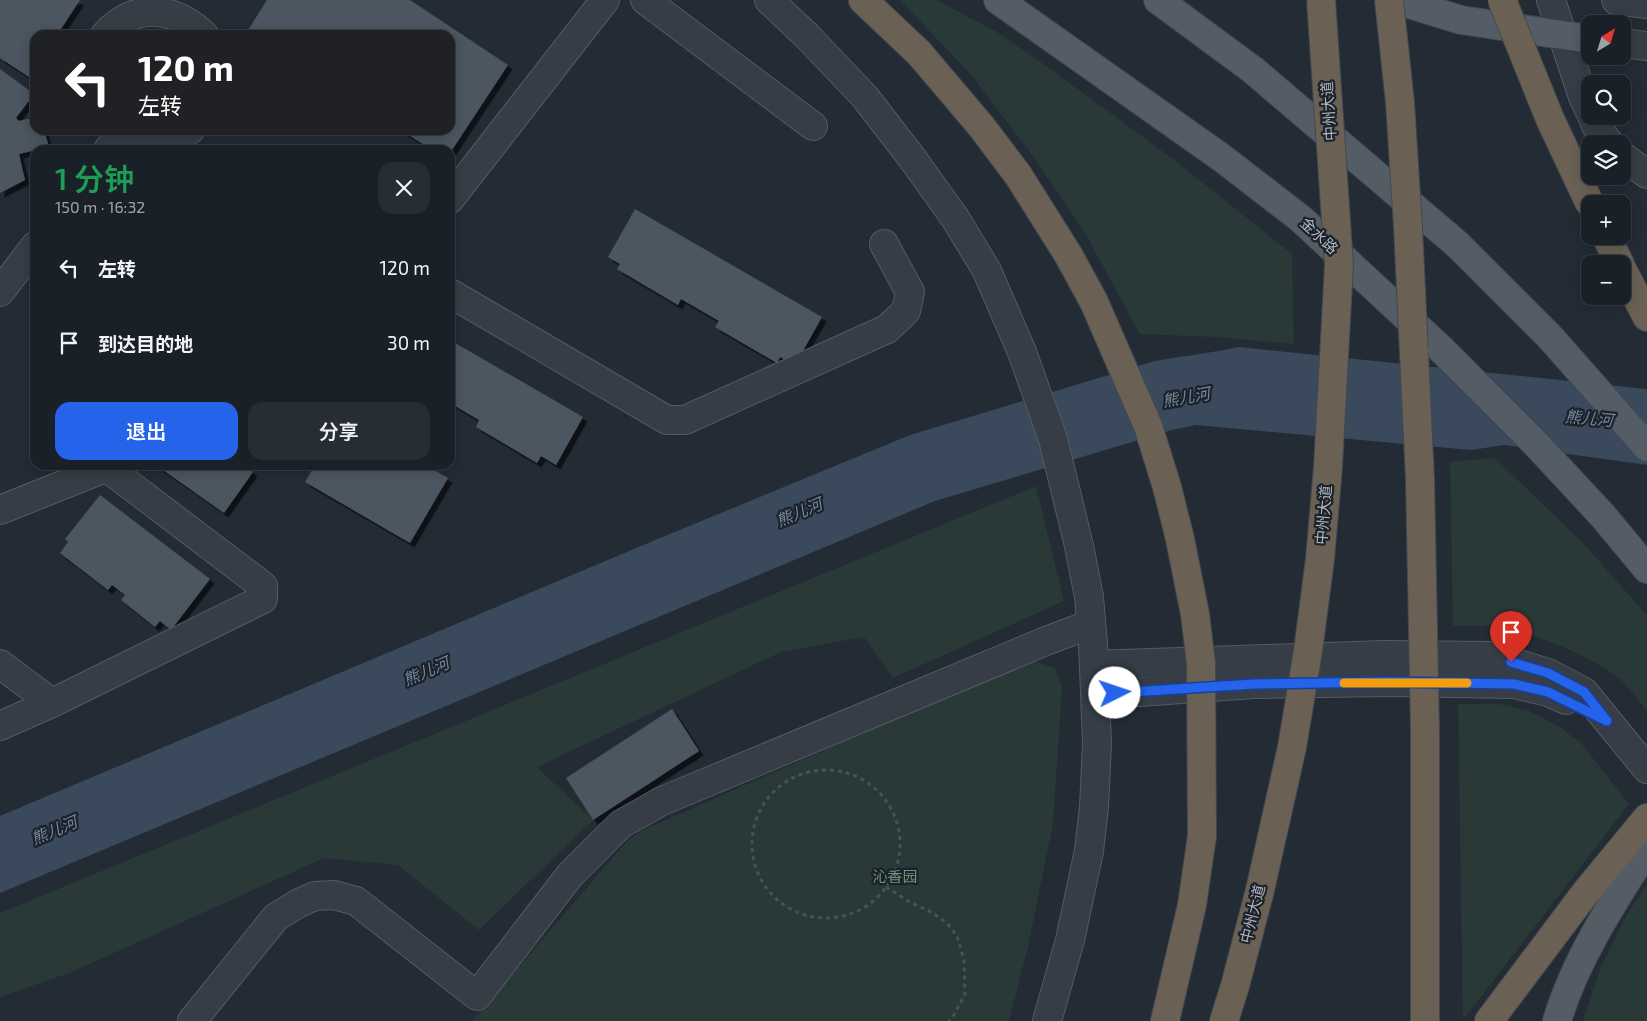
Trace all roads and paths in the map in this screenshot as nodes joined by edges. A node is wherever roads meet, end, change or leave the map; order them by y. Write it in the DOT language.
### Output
graph roads {
  1 [pos="605,0"];
  2 [pos="645,0"];
  3 [pos="769,0"];
  4 [pos="863,0"];
  5 [pos="998,0"];
  6 [pos="1158,0"];
  7 [pos="1322,0"];
  8 [pos="1388,0"];
  9 [pos="1396,0"];
  10 [pos="1502,0"];
  11 [pos="1551,0"];
  12 [pos="1616,0"];
  13 [pos="1647,4"];
  14 [pos="109,30"];
  15 [pos="199,30"];
  16 [pos="1562,35"];
  17 [pos="1581,38"];
  18 [pos="1631,44"];
  19 [pos="1647,46"];
  20 [pos="1581,91"];
  21 [pos="813,126"];
  22 [pos="182,135"];
  23 [pos="116,137"];
  24 [pos="1631,162"];
  25 [pos="1647,174"];
  26 [pos="455,193"];
  27 [pos="1586,195"];
  28 [pos="884,244"];
  29 [pos="30,253"];
  30 [pos="1631,286"];
  31 [pos="0,292"];
  32 [pos="455,296"];
  33 [pos="1647,317"];
  34 [pos="1647,447"];
  35 [pos="0,510"];
  36 [pos="1647,568"];
  37 [pos="1091,624"];
  38 [pos="0,664"];
  39 [pos="1094,665"];
  40 [pos="1095,694"];
  41 [pos="52,703"];
  42 [pos="1607,721"];
  43 [pos="0,726"];
  44 [pos="1647,769"];
  45 [pos="1647,818"];
  46 [pos="1647,849"];
  47 [pos="886,887"];
  48 [pos="1260,890"];
  49 [pos="192,1021"];
  50 [pos="949,1021"];
  51 [pos="1048,1021"];
  52 [pos="1165,1021"];
  53 [pos="1224,1021"];
  54 [pos="1241,1021"];
  55 [pos="1426,1021"];
  56 [pos="1489,1021"];
  57 [pos="1557,1021"];
  1 -- 26 [label="street"];
  2 -- 21 [label="street"];
  3 -- 37 [label="street"];
  4 -- 52 [label="highway, bridge"];
  5 -- 36 [label="main road, 金水路, bridge"];
  6 -- 34 [label="main road, bridge"];
  7 -- 48 [label="highway, 中州大道, bridge"];
  8 -- 55 [label="highway, bridge"];
  9 -- 16 [label="main road"];
  10 -- 27 [label="highway, bridge"];
  11 -- 16 [label="street"];
  12 -- 13 [label="street"];
  14 -- 15 [label="street"];
  16 -- 17 [label="main road"];
  16 -- 20 [label="street"];
  18 -- 19 [label="street"];
  22 -- 23 [label="street"];
  24 -- 25 [label="street"];
  28 -- 32 [label="street"];
  29 -- 31 [label="street"];
  30 -- 33 [label="highway"];
  35 -- 41 [label="street"];
  37 -- 39 [label="street"];
  37 -- 49 [label="street"];
  38 -- 41 [label="street"];
  39 -- 40 [label="street"];
  39 -- 42 [label="street"];
  40 -- 42 [label="street"];
  40 -- 51 [label="street"];
  41 -- 43 [label="street"];
  42 -- 44 [label="street"];
  45 -- 56 [label="highway"];
  46 -- 57 [label="main road"];
  47 -- 47 [label="path"];
  47 -- 50 [label="path"];
  48 -- 53 [label="highway, 中州大道"];
  48 -- 54 [label="highway"];
}
